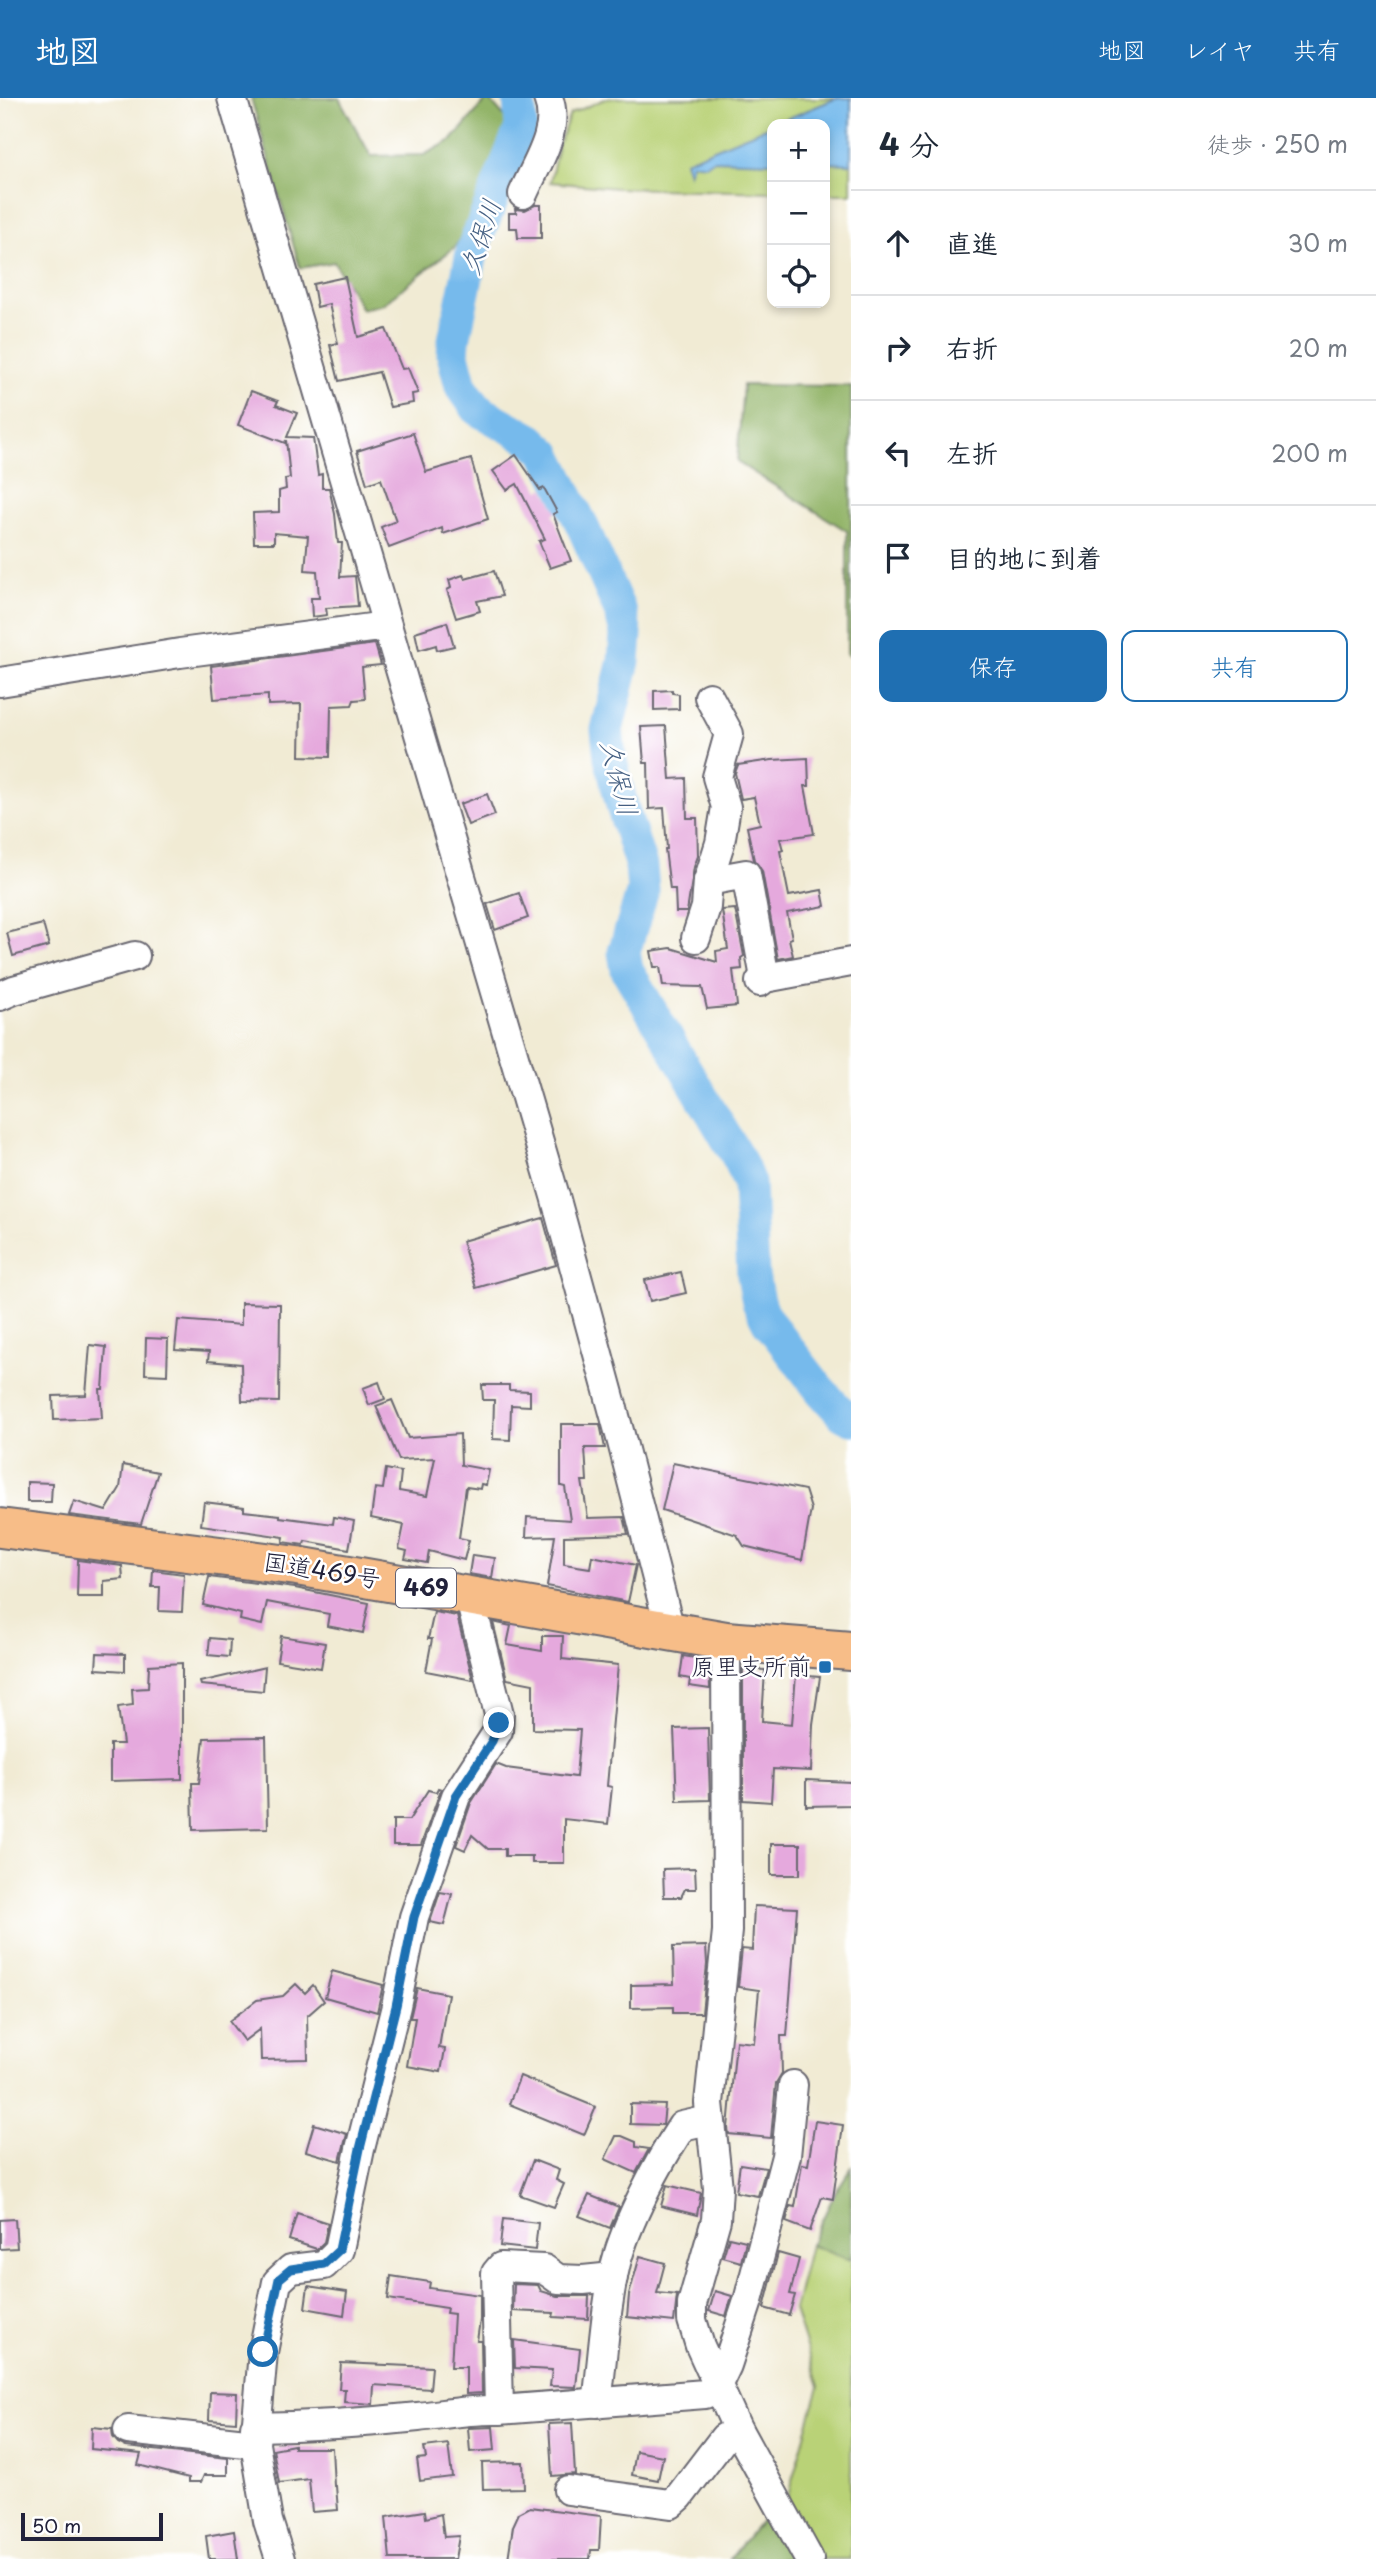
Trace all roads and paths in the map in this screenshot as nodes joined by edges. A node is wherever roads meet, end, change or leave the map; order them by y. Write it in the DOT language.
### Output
graph roads {
  1 [pos="232,98"];
  2 [pos="556,100"];
  3 [pos="523,194"];
  4 [pos="386,626"];
  5 [pos="0,682"];
  6 [pos="709,697"];
  7 [pos="708,881"];
  8 [pos="696,938"];
  9 [pos="135,956"];
  10 [pos="851,962"];
  11 [pos="0,996"];
  12 [pos="0,1528"];
  13 [pos="469,1595"];
  14 [pos="670,1630"];
  15 [pos="726,1641"];
  16 [pos="851,1651"];
  17 [pos="793,2085"];
  18 [pos="709,2120"];
  19 [pos="613,2277"];
  20 [pos="717,2386"];
  21 [pos="597,2403"];
  22 [pos="499,2410"];
  23 [pos="128,2430"];
  24 [pos="738,2430"];
  25 [pos="255,2436"];
  26 [pos="568,2490"];
  27 [pos="280,2559"];
  28 [pos="809,2559"];
  1 -- 4 [label="street"];
  2 -- 3 [label="street"];
  4 -- 5 [label="street"];
  4 -- 14 [label="street"];
  6 -- 7 [label="street"];
  7 -- 8 [label="street"];
  7 -- 10 [label="street"];
  9 -- 11 [label="street"];
  12 -- 13 [label="highway, 国道469号 / 469"];
  13 -- 14 [label="highway, 国道469号 / 469"];
  13 -- 25 [label="street"];
  14 -- 15 [label="highway, 国道469号 / 469"];
  15 -- 16 [label="highway, 国道469号 / 469"];
  15 -- 18 [label="street"];
  17 -- 20 [label="street"];
  18 -- 19 [label="street"];
  18 -- 20 [label="street"];
  19 -- 21 [label="street"];
  19 -- 22 [label="street"];
  20 -- 21 [label="street"];
  20 -- 24 [label="street"];
  21 -- 22 [label="street"];
  22 -- 25 [label="street"];
  23 -- 25 [label="street"];
  24 -- 26 [label="street"];
  24 -- 28 [label="street"];
  25 -- 27 [label="street"];
}
